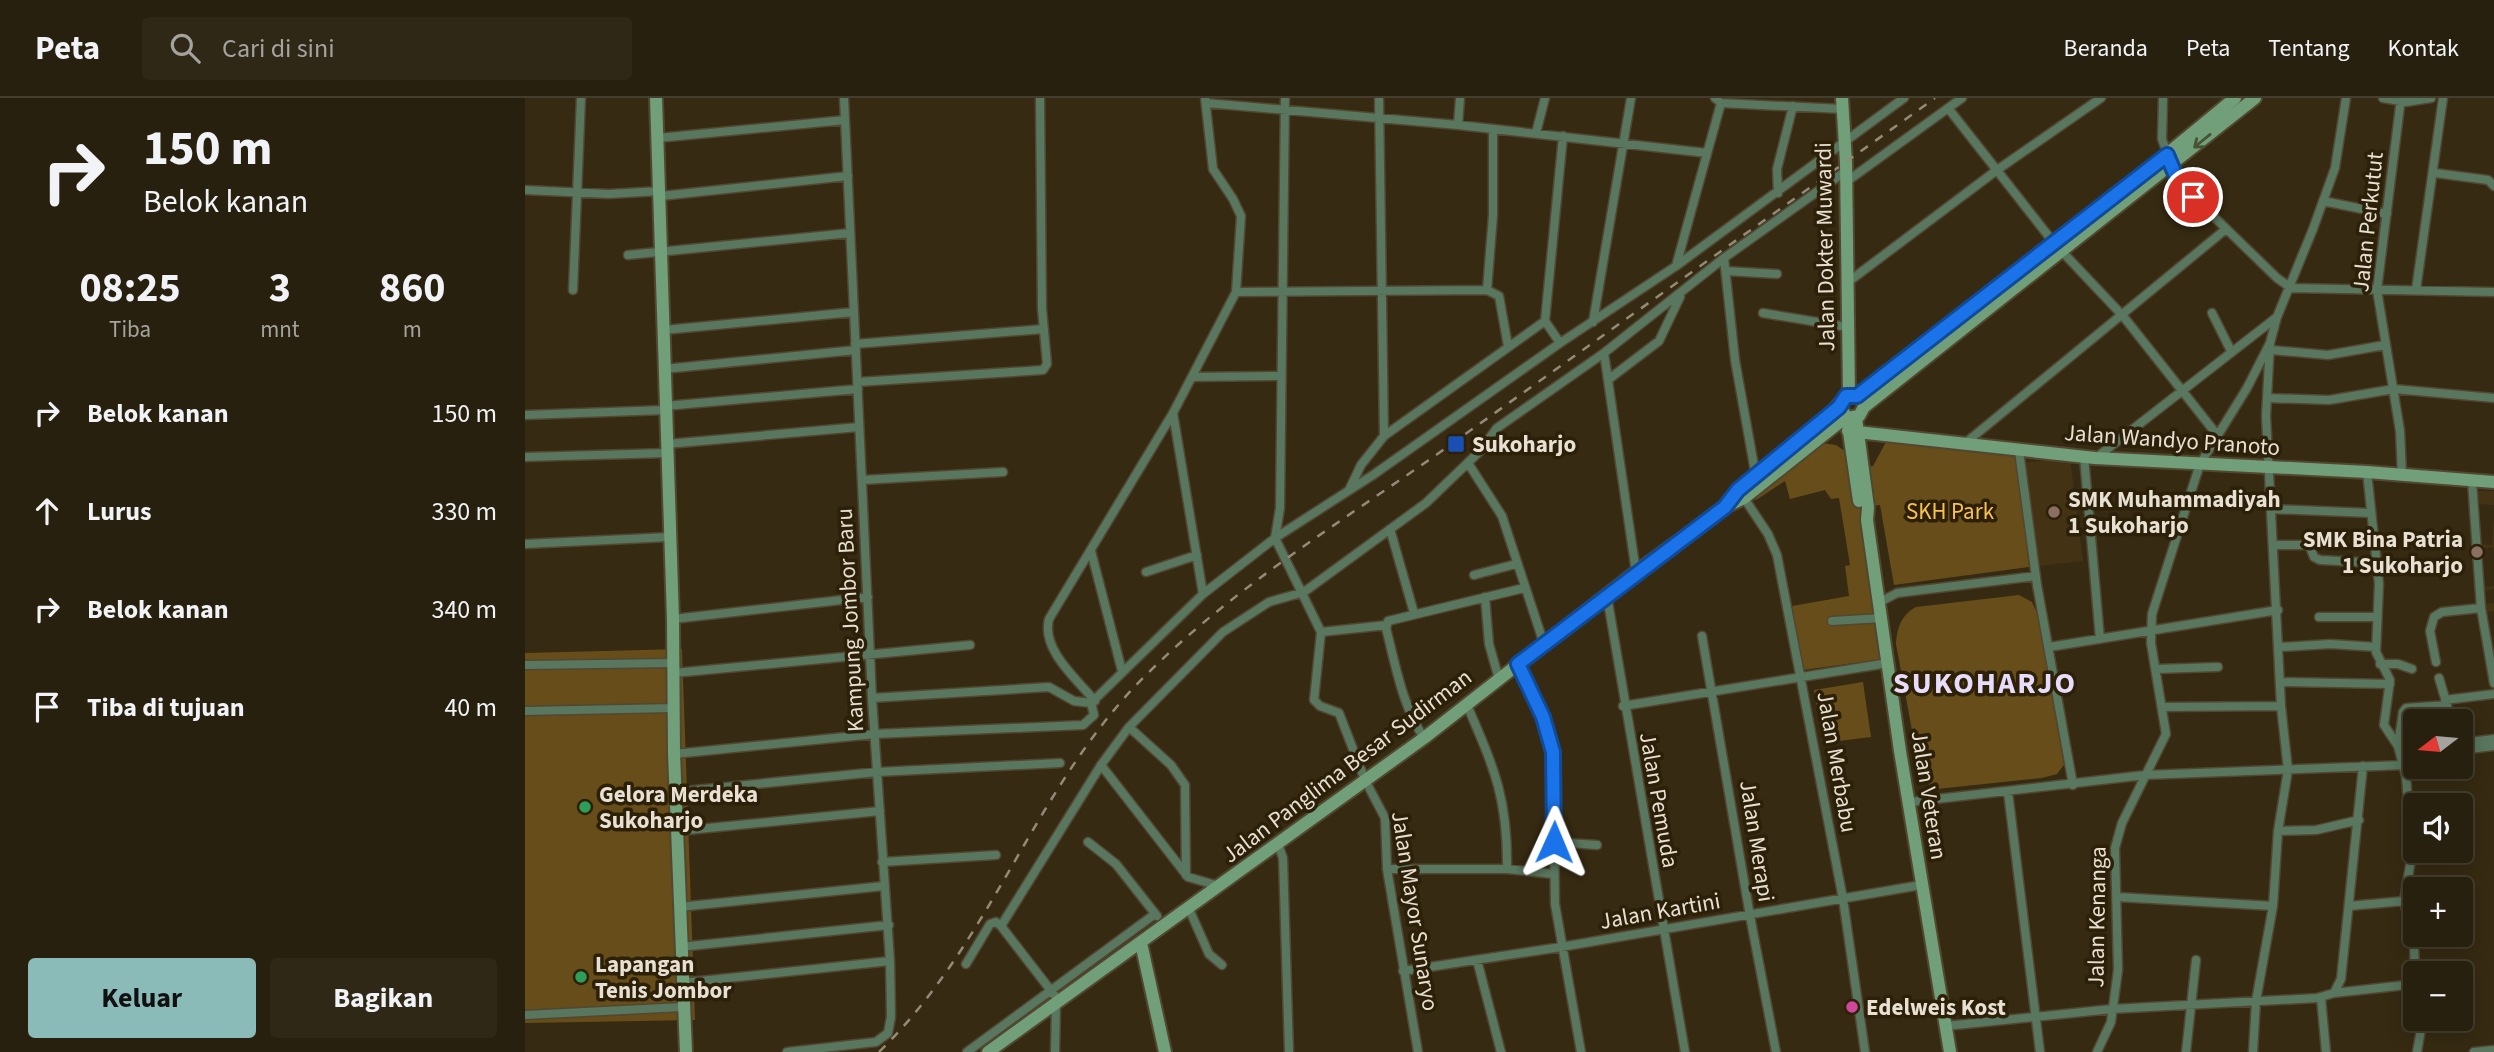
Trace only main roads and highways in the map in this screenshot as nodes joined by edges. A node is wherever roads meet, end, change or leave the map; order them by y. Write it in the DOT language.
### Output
graph roads {
  1 [pos="652,98"];
  2 [pos="2255,98"];
  3 [pos="2232,99"];
  4 [pos="1842,104"];
  5 [pos="2168,161"];
  6 [pos="1851,413"];
  7 [pos="2494,482"];
  8 [pos="1141,943"];
  9 [pos="686,1052"];
  10 [pos="988,1052"];
  11 [pos="1165,1052"];
  12 [pos="1950,1052"];
  1 -- 9 [label="main road"];
  2 -- 5 [label="main road, one-way"];
  3 -- 5 [label="main road"];
  4 -- 6 [label="main road, Jalan Dokter Muwardi"];
  5 -- 6 [label="main road, Jalan Panglima Besar Sudirman"];
  6 -- 7 [label="main road, Jalan Wandyo Pranoto"];
  6 -- 8 [label="main road, Jalan Panglima Besar Sudirman"];
  6 -- 12 [label="main road, Jalan Veteran"];
  8 -- 10 [label="main road, Jalan Panglima Besar Sudirman"];
  8 -- 11 [label="main road"];
}
